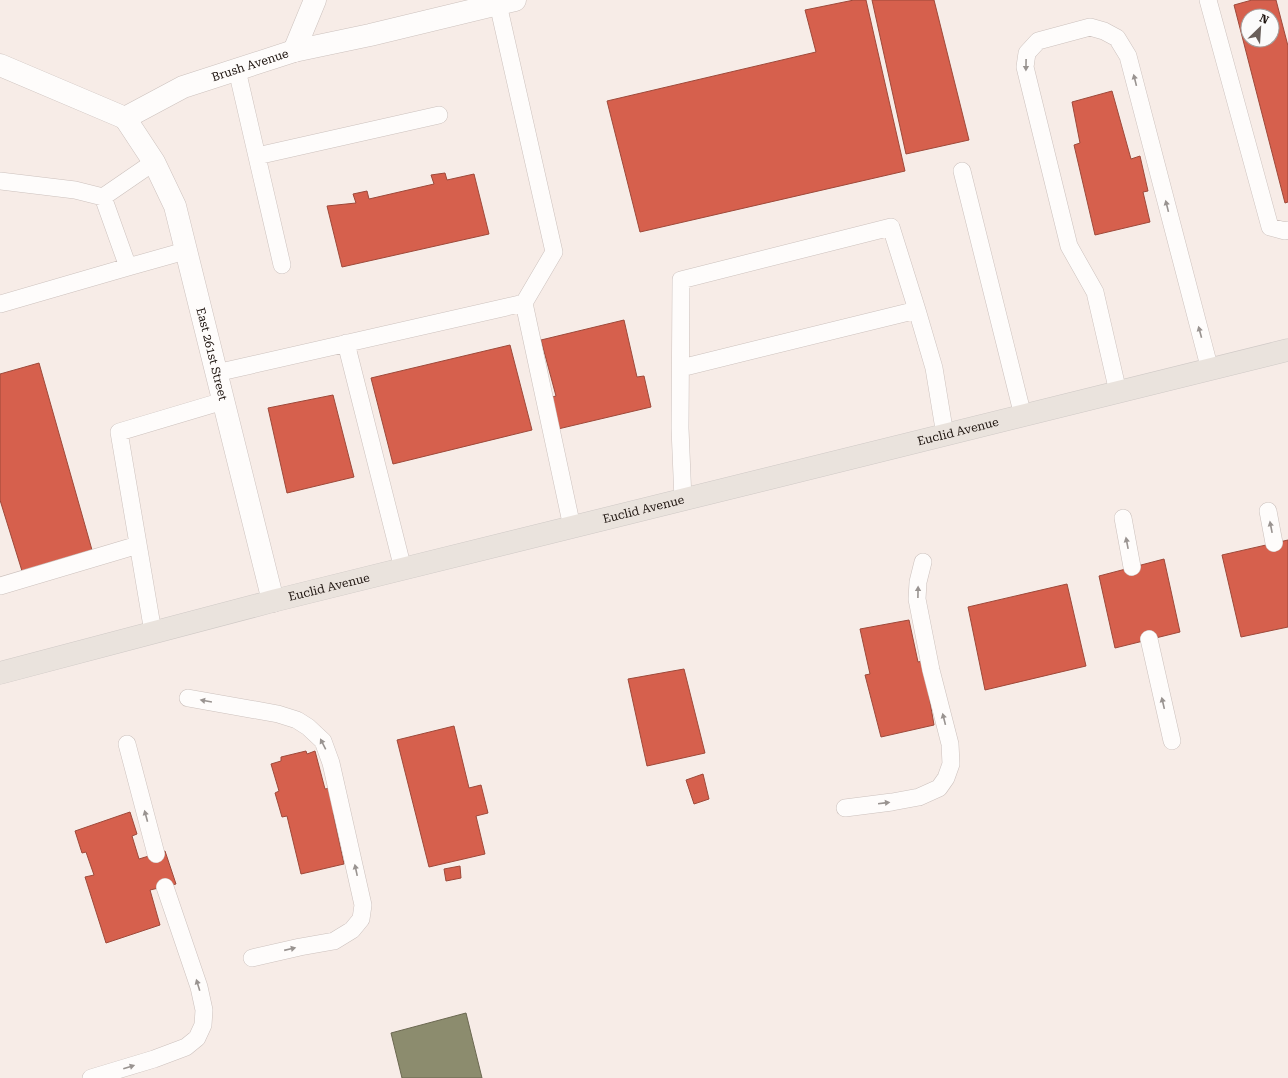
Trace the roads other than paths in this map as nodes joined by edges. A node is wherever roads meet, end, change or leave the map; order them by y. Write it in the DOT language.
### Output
graph roads {
  1 [pos="315,0"];
  2 [pos="1208,0"];
  3 [pos="506,2"];
  4 [pos="294,51"];
  5 [pos="0,65"];
  6 [pos="237,70"];
  7 [pos="439,115"];
  8 [pos="125,118"];
  9 [pos="257,156"];
  10 [pos="154,162"];
  11 [pos="962,171"];
  12 [pos="0,181"];
  13 [pos="103,197"];
  14 [pos="1288,230"];
  15 [pos="186,251"];
  16 [pos="282,265"];
  17 [pos="128,267"];
  18 [pos="524,303"];
  19 [pos="0,304"];
  20 [pos="917,310"];
  21 [pos="346,343"];
  22 [pos="1288,350"];
  23 [pos="681,368"];
  24 [pos="1210,370"];
  25 [pos="216,372"];
  26 [pos="1118,392"];
  27 [pos="223,401"];
  28 [pos="1023,416"];
  29 [pos="945,435"];
  30 [pos="683,500"];
  31 [pos="1268,511"];
  32 [pos="1123,518"];
  33 [pos="572,527"];
  34 [pos="1274,543"];
  35 [pos="138,544"];
  36 [pos="923,562"];
  37 [pos="1132,567"];
  38 [pos="403,569"];
  39 [pos="0,586"];
  40 [pos="273,601"];
  41 [pos="153,632"];
  42 [pos="1149,639"];
  43 [pos="1,670"];
  44 [pos="188,698"];
  45 [pos="1172,741"];
  46 [pos="127,744"];
  47 [pos="845,808"];
  48 [pos="156,854"];
  49 [pos="165,887"];
  50 [pos="252,958"];
  51 [pos="91,1078"];
  1 -- 4 [label="street"];
  2 -- 14 [label="lane"];
  3 -- 4 [label="street, Brush Avenue"];
  3 -- 18 [label="lane"];
  4 -- 6 [label="street, Brush Avenue"];
  5 -- 8 [label="street"];
  6 -- 8 [label="street, Brush Avenue"];
  6 -- 9 [label="lane"];
  7 -- 9 [label="lane"];
  8 -- 10 [label="street, East 261st Street"];
  9 -- 16 [label="lane"];
  10 -- 13 [label="lane"];
  10 -- 15 [label="street, East 261st Street"];
  11 -- 28 [label="lane"];
  12 -- 13 [label="lane"];
  13 -- 17 [label="lane"];
  15 -- 17 [label="lane"];
  15 -- 25 [label="street, East 261st Street"];
  17 -- 19 [label="lane"];
  18 -- 21 [label="lane"];
  18 -- 33 [label="lane"];
  20 -- 23 [label="lane"];
  20 -- 23 [label="lane"];
  20 -- 29 [label="lane"];
  21 -- 25 [label="lane"];
  21 -- 38 [label="lane"];
  22 -- 24 [label="main road, Euclid Avenue"];
  23 -- 30 [label="lane"];
  24 -- 26 [label="main road, Euclid Avenue"];
  24 -- 26 [label="lane, one-way"];
  25 -- 27 [label="street, East 261st Street"];
  26 -- 28 [label="main road, Euclid Avenue"];
  27 -- 35 [label="lane"];
  27 -- 40 [label="street, East 261st Street"];
  28 -- 29 [label="main road, Euclid Avenue"];
  29 -- 30 [label="main road, Euclid Avenue"];
  30 -- 33 [label="main road, Euclid Avenue"];
  34 -- 31 [label="lane, one-way"];
  37 -- 32 [label="lane, one-way"];
  33 -- 38 [label="main road, Euclid Avenue"];
  35 -- 39 [label="lane"];
  35 -- 41 [label="lane"];
  47 -- 36 [label="lane, one-way"];
  38 -- 40 [label="main road, Euclid Avenue"];
  40 -- 41 [label="main road, Euclid Avenue"];
  41 -- 43 [label="main road, Euclid Avenue"];
  45 -- 42 [label="lane, one-way"];
  50 -- 44 [label="lane, one-way"];
  48 -- 46 [label="lane, one-way"];
  51 -- 49 [label="lane, one-way"];
}
